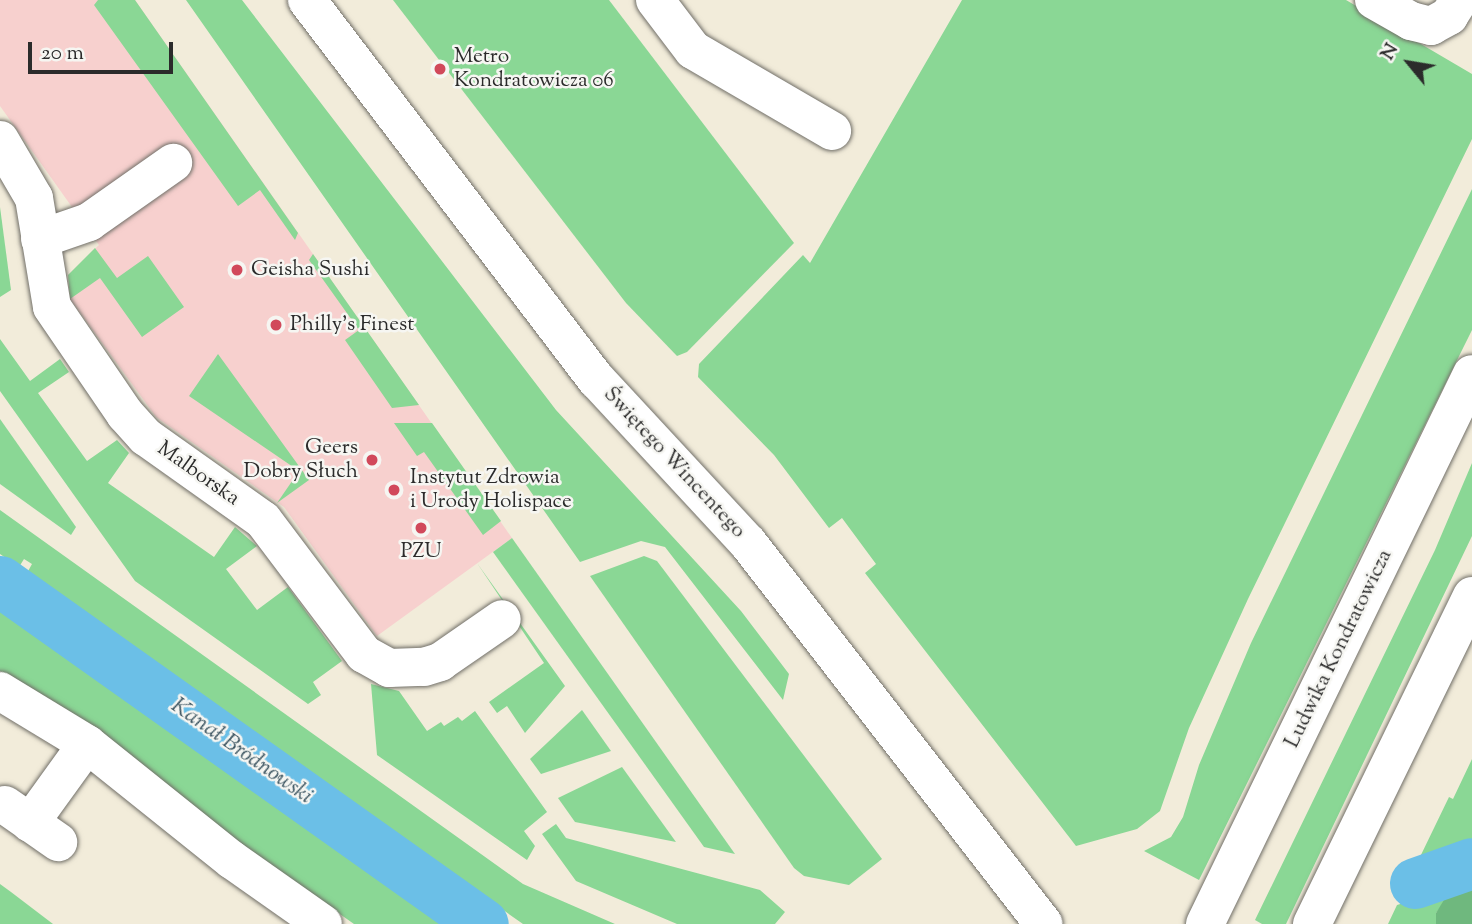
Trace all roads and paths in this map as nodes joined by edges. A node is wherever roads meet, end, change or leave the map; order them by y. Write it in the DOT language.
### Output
graph roads {
  1 [pos="307,0"];
  2 [pos="656,0"];
  3 [pos="1374,0"];
  4 [pos="1460,0"];
  5 [pos="832,131"];
  6 [pos="0,140"];
  7 [pos="173,163"];
  8 [pos="40,239"];
  9 [pos="1472,374"];
  10 [pos="1472,596"];
  11 [pos="502,619"];
  12 [pos="0,691"];
  13 [pos="86,744"];
  14 [pos="31,823"];
  15 [pos="323,924"];
  16 [pos="1044,924"];
  17 [pos="1205,924"];
  18 [pos="1312,924"];
  1 -- 16 [label="street, Świętego Wincentego"];
  2 -- 5 [label="street"];
  3 -- 4 [label="street"];
  6 -- 8 [label="street, Malborska"];
  7 -- 8 [label="street"];
  8 -- 11 [label="street, Malborska"];
  9 -- 17 [label="street, Ludwika Kondratowicza"];
  10 -- 18 [label="street"];
  12 -- 13 [label="street"];
  13 -- 14 [label="street"];
  13 -- 15 [label="street"];
}
